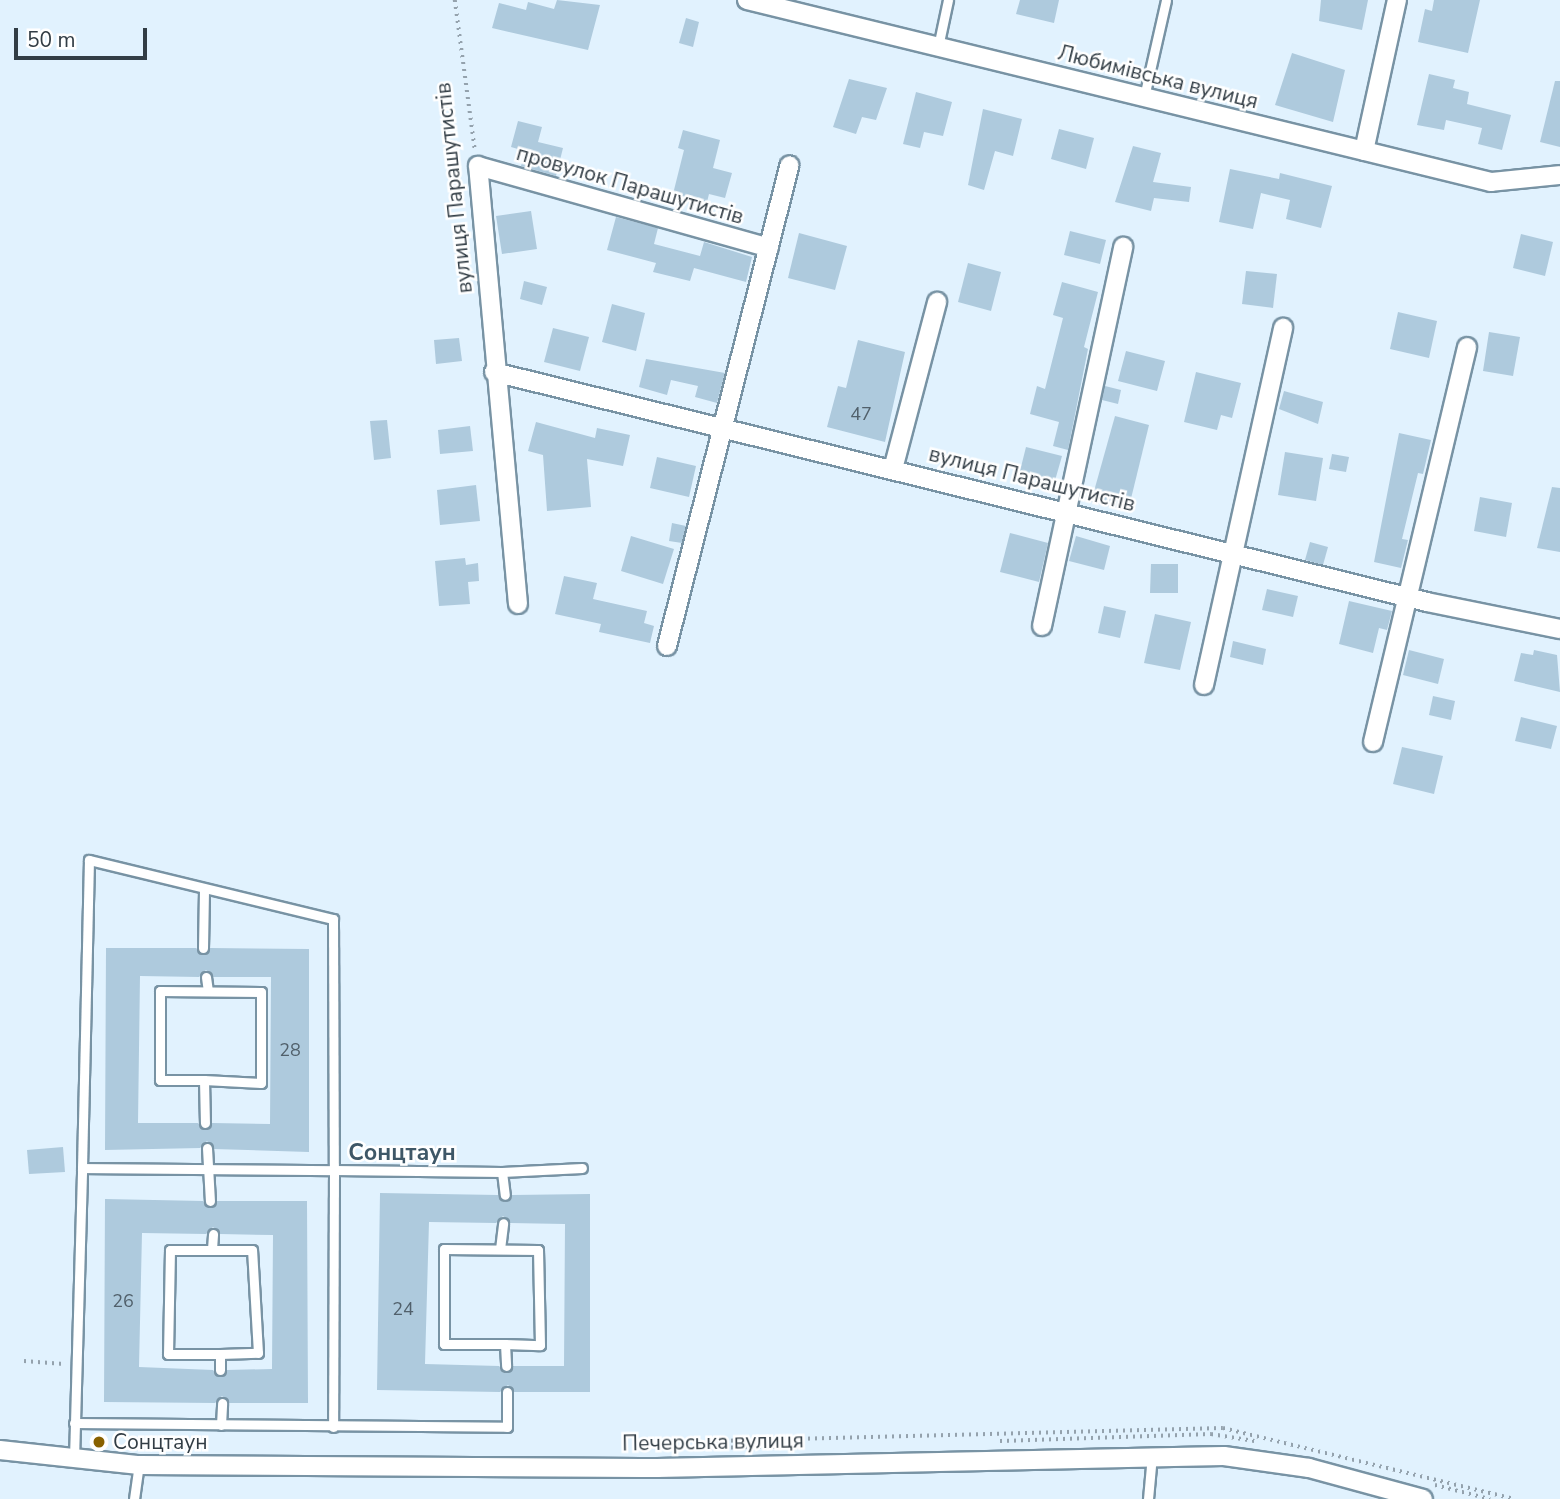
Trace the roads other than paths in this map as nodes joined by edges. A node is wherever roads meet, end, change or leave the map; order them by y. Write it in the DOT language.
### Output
graph roads {
  1 [pos="747,0"];
  2 [pos="948,0"];
  3 [pos="1166,0"];
  4 [pos="1397,0"];
  5 [pos="938,47"];
  6 [pos="1144,97"];
  7 [pos="1364,150"];
  8 [pos="790,165"];
  9 [pos="478,166"];
  10 [pos="1560,175"];
  11 [pos="1123,247"];
  12 [pos="769,248"];
  13 [pos="937,302"];
  14 [pos="1283,328"];
  15 [pos="1467,347"];
  16 [pos="494,372"];
  17 [pos="720,427"];
  18 [pos="893,469"];
  19 [pos="1066,511"];
  20 [pos="1235,553"];
  21 [pos="1406,594"];
  22 [pos="518,604"];
  23 [pos="1042,626"];
  24 [pos="1560,629"];
  25 [pos="667,646"];
  26 [pos="1204,685"];
  27 [pos="1373,742"];
  28 [pos="204,889"];
  29 [pos="203,948"];
  30 [pos="206,977"];
  31 [pos="208,991"];
  32 [pos="204,1080"];
  33 [pos="205,1123"];
  34 [pos="207,1148"];
  35 [pos="82,1168"];
  36 [pos="210,1168"];
  37 [pos="582,1168"];
  38 [pos="334,1170"];
  39 [pos="502,1172"];
  40 [pos="505,1195"];
  41 [pos="210,1201"];
  42 [pos="503,1223"];
  43 [pos="213,1234"];
  44 [pos="212,1249"];
  45 [pos="500,1249"];
  46 [pos="505,1344"];
  47 [pos="220,1354"];
  48 [pos="506,1366"];
  49 [pos="220,1370"];
  50 [pos="507,1392"];
  51 [pos="222,1403"];
  52 [pos="74,1423"];
  53 [pos="221,1425"];
  54 [pos="333,1427"];
  55 [pos="0,1450"];
  56 [pos="1152,1455"];
  57 [pos="74,1459"];
  58 [pos="139,1465"];
  59 [pos="134,1499"];
  60 [pos="1147,1499"];
  61 [pos="1423,1499"];
  1 -- 5 [label="street, Любимівська вулиця"];
  2 -- 5 [label="lane"];
  3 -- 6 [label="lane"];
  4 -- 7 [label="street"];
  5 -- 6 [label="street, Любимівська вулиця"];
  6 -- 7 [label="street, Любимівська вулиця"];
  7 -- 10 [label="street, Любимівська вулиця"];
  8 -- 12 [label="street"];
  9 -- 12 [label="street, провулок Парашутистів"];
  9 -- 16 [label="street, вулиця Парашутистів"];
  11 -- 19 [label="street"];
  12 -- 17 [label="street"];
  13 -- 18 [label="street"];
  14 -- 20 [label="street"];
  15 -- 21 [label="street"];
  16 -- 17 [label="street, вулиця Парашутистів"];
  16 -- 22 [label="street, вулиця Парашутистів"];
  17 -- 18 [label="street, вулиця Парашутистів"];
  17 -- 25 [label="street"];
  18 -- 19 [label="street, вулиця Парашутистів"];
  19 -- 20 [label="street, вулиця Парашутистів"];
  19 -- 23 [label="street"];
  20 -- 21 [label="street, вулиця Парашутистів"];
  20 -- 26 [label="street"];
  21 -- 24 [label="street, вулиця Парашутистів"];
  21 -- 27 [label="street"];
  28 -- 29 [label="lane"];
  28 -- 35 [label="lane"];
  28 -- 38 [label="lane"];
  30 -- 31 [label="lane"];
  31 -- 32 [label="lane"];
  31 -- 32 [label="lane"];
  32 -- 33 [label="lane"];
  34 -- 36 [label="lane"];
  35 -- 36 [label="lane"];
  35 -- 52 [label="lane"];
  36 -- 38 [label="lane"];
  36 -- 41 [label="lane"];
  37 -- 39 [label="lane"];
  38 -- 39 [label="lane"];
  38 -- 54 [label="lane"];
  39 -- 40 [label="lane"];
  42 -- 45 [label="lane"];
  43 -- 44 [label="lane"];
  44 -- 47 [label="lane"];
  44 -- 47 [label="lane"];
  45 -- 46 [label="lane"];
  45 -- 46 [label="lane"];
  46 -- 48 [label="lane"];
  47 -- 49 [label="lane"];
  50 -- 54 [label="lane"];
  51 -- 53 [label="lane"];
  52 -- 53 [label="lane"];
  52 -- 57 [label="lane"];
  53 -- 54 [label="lane"];
  55 -- 57 [label="street, Печерська вулиця"];
  56 -- 58 [label="street, Печерська вулиця"];
  56 -- 60 [label="lane"];
  56 -- 61 [label="street, Печерська вулиця"];
  57 -- 58 [label="street, Печерська вулиця"];
  58 -- 59 [label="lane"];
}
